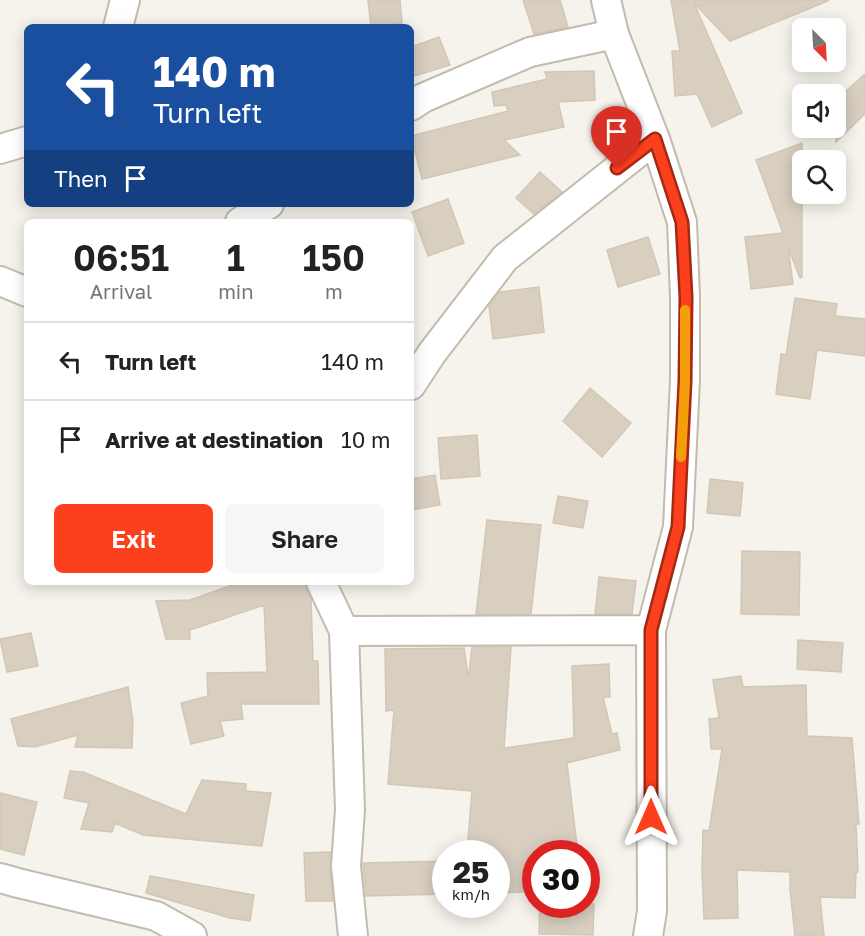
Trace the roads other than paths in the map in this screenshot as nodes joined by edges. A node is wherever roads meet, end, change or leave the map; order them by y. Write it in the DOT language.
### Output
graph roads {
  1 [pos="124,0"];
  2 [pos="606,0"];
  3 [pos="119,24"];
  4 [pos="614,34"];
  5 [pos="414,104"];
  6 [pos="655,139"];
  7 [pos="24,142"];
  8 [pos="0,149"];
  9 [pos="264,207"];
  10 [pos="245,219"];
  11 [pos="0,281"];
  12 [pos="24,291"];
  13 [pos="414,380"];
  14 [pos="322,585"];
  15 [pos="651,630"];
  16 [pos="344,631"];
  17 [pos="0,878"];
  18 [pos="192,936"];
  19 [pos="353,936"];
  20 [pos="648,936"];
  1 -- 3 [label="street"];
  2 -- 4 [label="street"];
  4 -- 5 [label="street"];
  4 -- 6 [label="street"];
  6 -- 13 [label="street"];
  6 -- 15 [label="street"];
  7 -- 8 [label="street"];
  9 -- 10 [label="street"];
  11 -- 12 [label="street"];
  14 -- 16 [label="street"];
  15 -- 16 [label="street"];
  15 -- 20 [label="street"];
  16 -- 19 [label="street"];
  17 -- 18 [label="street"];
}
